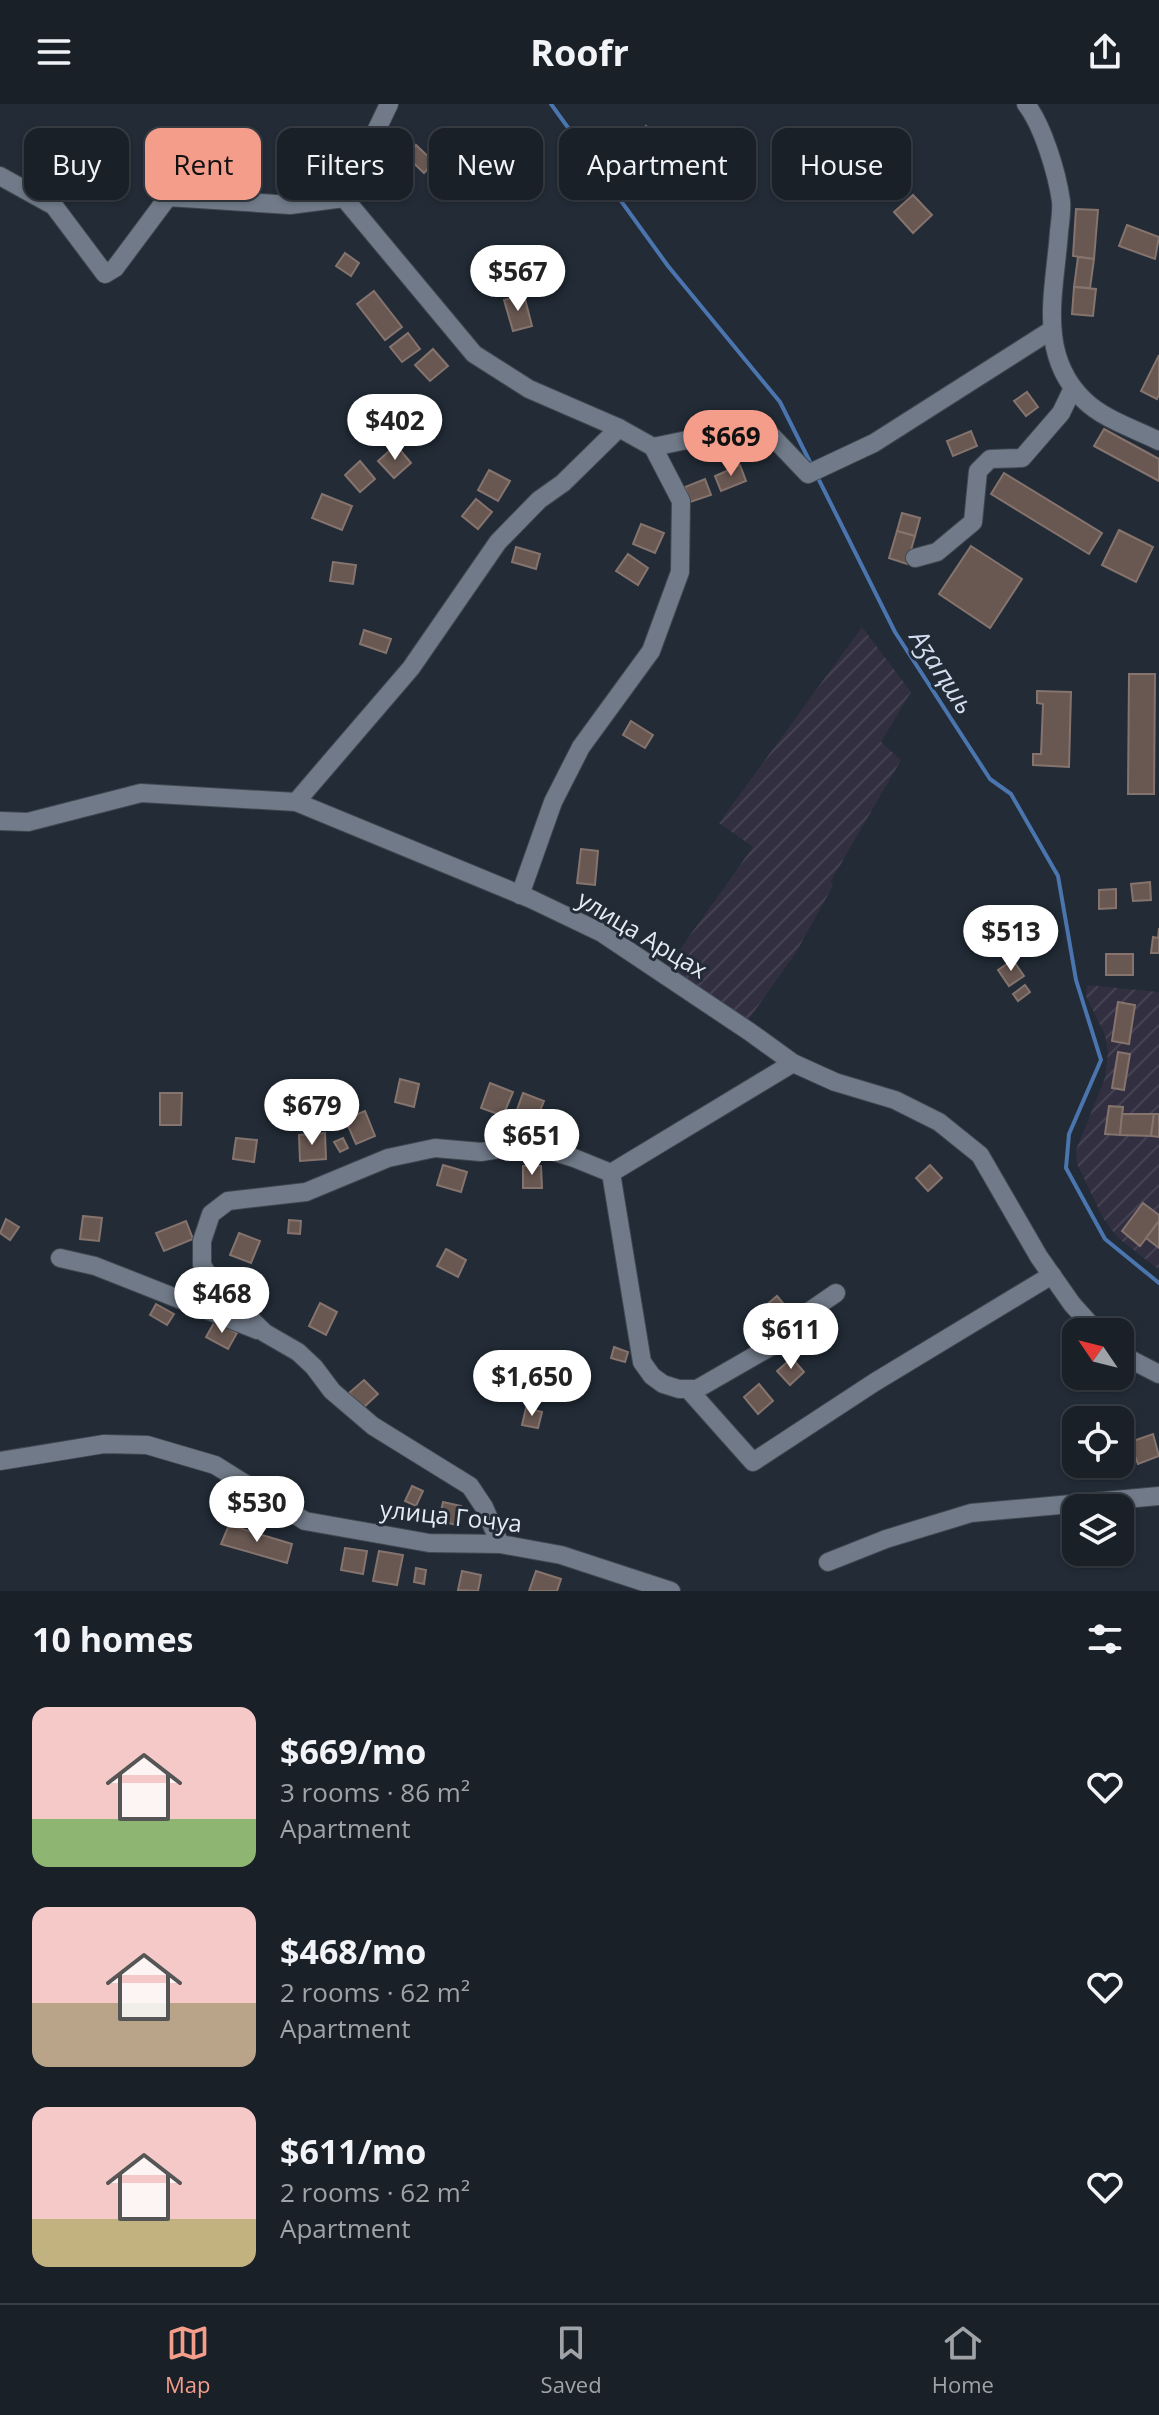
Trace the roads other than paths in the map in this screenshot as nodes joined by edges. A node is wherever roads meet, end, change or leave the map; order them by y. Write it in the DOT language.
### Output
graph roads {
  1 [pos="389,104"];
  2 [pos="1026,104"];
  3 [pos="378,128"];
  4 [pos="0,176"];
  5 [pos="329,200"];
  6 [pos="346,200"];
  7 [pos="1050,331"];
  8 [pos="1073,388"];
  9 [pos="619,428"];
  10 [pos="1159,441"];
  11 [pos="653,447"];
  12 [pos="915,558"];
  13 [pos="296,802"];
  14 [pos="0,821"];
  15 [pos="520,895"];
  16 [pos="793,1063"];
  17 [pos="611,1173"];
  18 [pos="60,1258"];
  19 [pos="1052,1275"];
  20 [pos="836,1293"];
  21 [pos="1084,1318"];
  22 [pos="265,1333"];
  23 [pos="1134,1361"];
  24 [pos="1159,1374"];
  25 [pos="688,1389"];
  26 [pos="0,1461"];
  27 [pos="1159,1496"];
  28 [pos="500,1544"];
  29 [pos="828,1562"];
  30 [pos="671,1591"];
  1 -- 3 [label="street"];
  2 -- 7 [label="street"];
  4 -- 5 [label="street"];
  6 -- 9 [label="street"];
  7 -- 8 [label="street"];
  7 -- 11 [label="street"];
  8 -- 10 [label="street"];
  8 -- 12 [label="street"];
  9 -- 11 [label="street"];
  9 -- 13 [label="street"];
  11 -- 15 [label="street"];
  13 -- 14 [label="street, улица Арцах"];
  13 -- 15 [label="street, улица Арцах"];
  15 -- 16 [label="street, улица Арцах"];
  16 -- 17 [label="street"];
  16 -- 19 [label="street, улица Арцах"];
  17 -- 22 [label="street"];
  17 -- 25 [label="street"];
  18 -- 22 [label="street"];
  19 -- 21 [label="street, улица Арцах"];
  19 -- 25 [label="street"];
  20 -- 25 [label="street"];
  22 -- 28 [label="street"];
  23 -- 24 [label="street"];
  26 -- 28 [label="street, улица Гочуа"];
  27 -- 29 [label="street"];
  28 -- 30 [label="street, улица Гочуа"];
}
